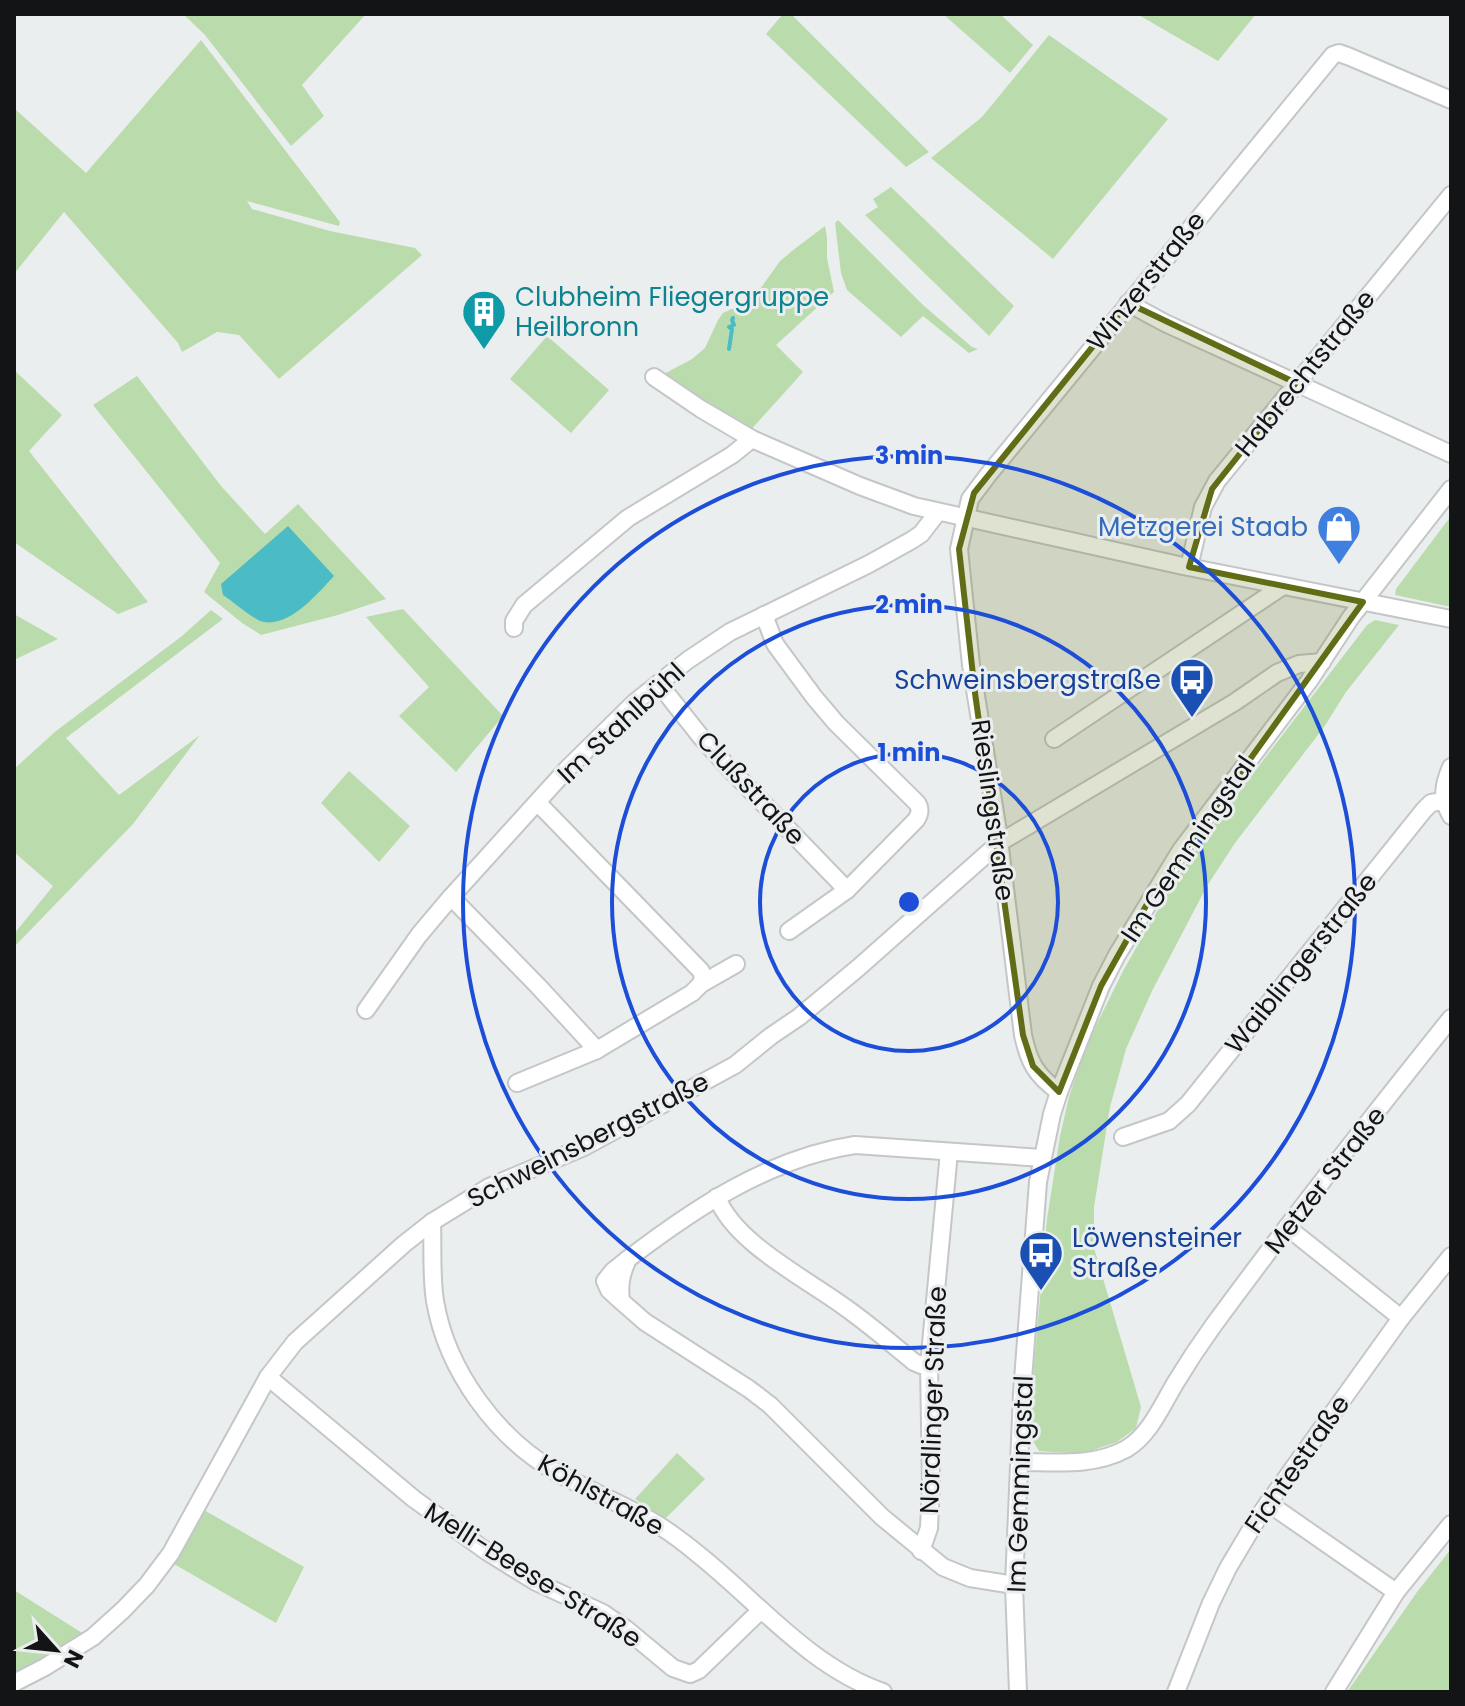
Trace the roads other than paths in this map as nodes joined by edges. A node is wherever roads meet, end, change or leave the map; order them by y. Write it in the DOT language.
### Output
graph roads {
  1 [pos="1451,100"];
  2 [pos="1451,195"];
  3 [pos="1128,303"];
  4 [pos="654,377"];
  5 [pos="1296,383"];
  6 [pos="752,439"];
  7 [pos="1451,454"];
  8 [pos="1451,489"];
  9 [pos="938,512"];
  10 [pos="966,517"];
  11 [pos="1189,567"];
  12 [pos="1283,586"];
  13 [pos="1363,602"];
  14 [pos="764,615"];
  15 [pos="1451,619"];
  16 [pos="514,628"];
  17 [pos="1322,662"];
  18 [pos="659,684"];
  19 [pos="1054,739"];
  20 [pos="1451,767"];
  21 [pos="538,803"];
  22 [pos="1448,808"];
  23 [pos="999,843"];
  24 [pos="847,890"];
  25 [pos="451,897"];
  26 [pos="789,931"];
  27 [pos="736,964"];
  28 [pos="701,984"];
  29 [pos="366,1010"];
  30 [pos="1451,1018"];
  31 [pos="597,1050"];
  32 [pos="517,1083"];
  33 [pos="1059,1092"];
  34 [pos="1123,1137"];
  35 [pos="949,1152"];
  36 [pos="1042,1158"];
  37 [pos="717,1197"];
  38 [pos="432,1222"];
  39 [pos="1287,1227"];
  40 [pos="1451,1256"];
  41 [pos="1401,1318"];
  42 [pos="929,1365"];
  43 [pos="268,1377"];
  44 [pos="1019,1462"];
  45 [pos="1268,1503"];
  46 [pos="1451,1524"];
  47 [pos="921,1551"];
  48 [pos="1014,1585"];
  49 [pos="1396,1592"];
  50 [pos="761,1610"];
  51 [pos="14,1683"];
  52 [pos="872,1690"];
  53 [pos="1018,1692"];
  54 [pos="1176,1692"];
  55 [pos="1334,1692"];
  1 -- 3 [label="street, Winzerstraße"];
  2 -- 5 [label="street, Habrechtstraße"];
  3 -- 5 [label="street"];
  3 -- 10 [label="street, Winzerstraße"];
  4 -- 6 [label="street"];
  5 -- 7 [label="street"];
  5 -- 11 [label="street, Habrechtstraße"];
  6 -- 9 [label="street"];
  6 -- 16 [label="street"];
  8 -- 13 [label="street, Im Gemmingstal"];
  9 -- 10 [label="street"];
  9 -- 14 [label="street, Im Stahlbühl"];
  10 -- 11 [label="street"];
  10 -- 23 [label="street, Rieslingstraße"];
  11 -- 12 [label="street"];
  12 -- 13 [label="street"];
  12 -- 19 [label="street"];
  13 -- 15 [label="street"];
  13 -- 17 [label="street, Im Gemmingstal"];
  14 -- 18 [label="street, Im Stahlbühl"];
  14 -- 24 [label="street"];
  17 -- 23 [label="street, Schweinsbergstraße"];
  17 -- 33 [label="street, Im Gemmingstal"];
  18 -- 21 [label="street, Im Stahlbühl"];
  18 -- 24 [label="street, Clußstraße"];
  20 -- 22 [label="street, Waiblingerstraße"];
  21 -- 25 [label="street, Im Stahlbühl"];
  21 -- 28 [label="street"];
  22 -- 34 [label="street, Waiblingerstraße"];
  23 -- 33 [label="street, Rieslingstraße"];
  23 -- 38 [label="street, Schweinsbergstraße"];
  24 -- 26 [label="street"];
  25 -- 29 [label="street, Im Stahlbühl"];
  25 -- 31 [label="street"];
  27 -- 28 [label="street"];
  28 -- 31 [label="street"];
  30 -- 39 [label="street, Metzer Straße"];
  31 -- 32 [label="street"];
  33 -- 36 [label="street, Im Gemmingstal"];
  35 -- 36 [label="street"];
  35 -- 37 [label="street"];
  35 -- 42 [label="street, Nördlinger Straße"];
  36 -- 44 [label="street, Im Gemmingstal"];
  37 -- 42 [label="street"];
  37 -- 47 [label="street"];
  38 -- 43 [label="street, Schweinsbergstraße"];
  38 -- 50 [label="street, Köhlstraße"];
  39 -- 41 [label="street"];
  39 -- 44 [label="street, Metzer Straße"];
  40 -- 41 [label="street, Fichtestraße"];
  41 -- 45 [label="street, Fichtestraße"];
  42 -- 47 [label="street, Nördlinger Straße"];
  43 -- 50 [label="street, Melli-Beese-Straße"];
  43 -- 51 [label="street, Schweinsbergstraße"];
  44 -- 48 [label="street, Im Gemmingstal"];
  45 -- 49 [label="street"];
  45 -- 54 [label="street, Fichtestraße"];
  46 -- 49 [label="street"];
  47 -- 48 [label="street"];
  48 -- 53 [label="street, Im Gemmingstal"];
  49 -- 55 [label="street"];
  50 -- 52 [label="street, Köhlstraße"];
}
